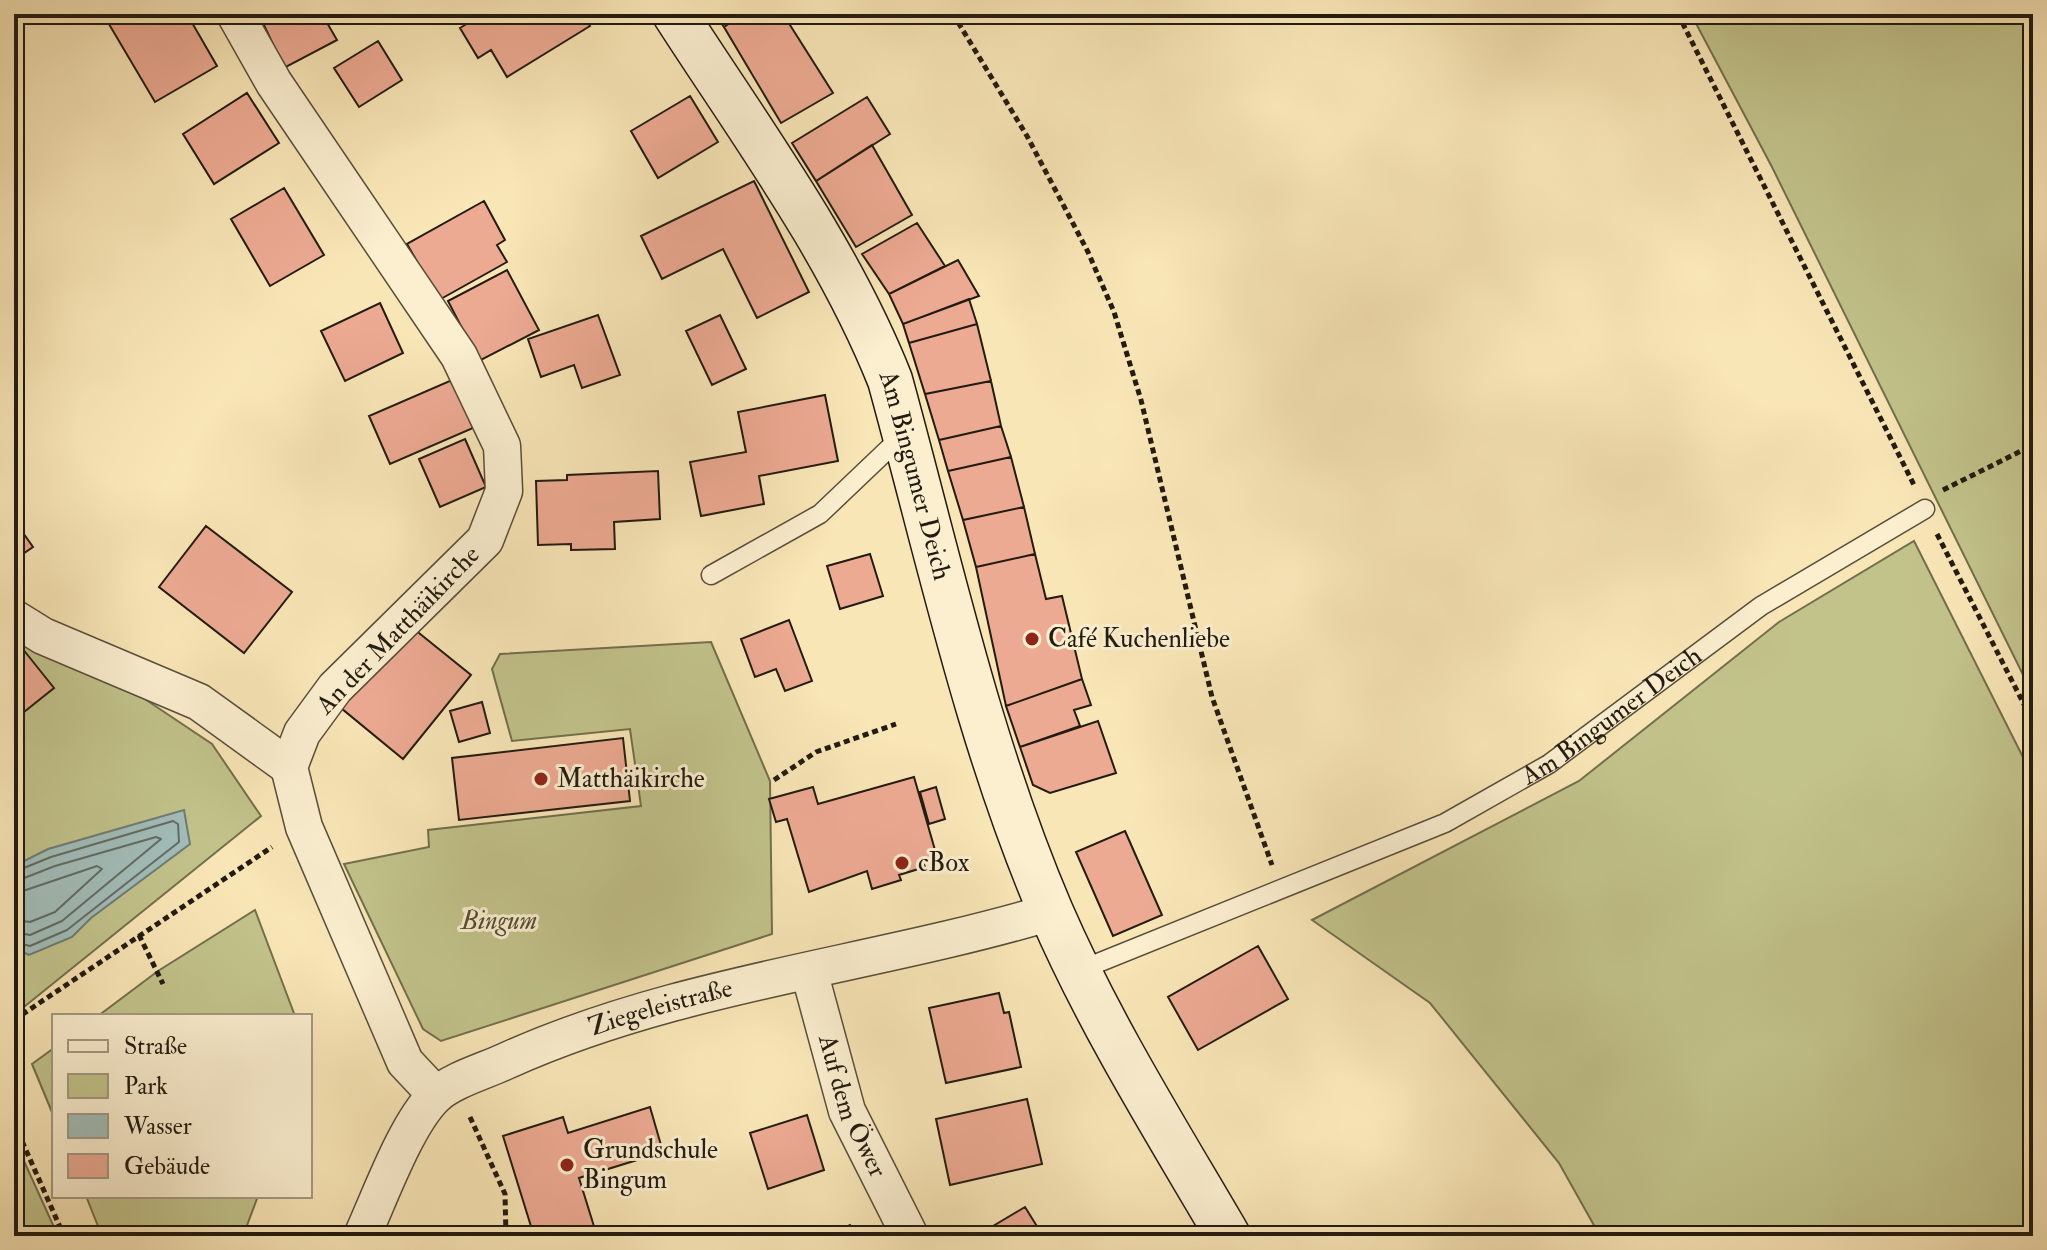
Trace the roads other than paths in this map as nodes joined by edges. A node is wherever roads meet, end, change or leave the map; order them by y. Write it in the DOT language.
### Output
graph roads {
  1 [pos="235,14"];
  2 [pos="675,14"];
  3 [pos="905,433"];
  4 [pos="1925,509"];
  5 [pos="711,575"];
  6 [pos="14,618"];
  7 [pos="289,767"];
  8 [pos="1051,912"];
  9 [pos="809,971"];
  10 [pos="1078,971"];
  11 [pos="436,1095"];
  12 [pos="362,1236"];
  13 [pos="910,1236"];
  14 [pos="1228,1236"];
  1 -- 7 [label="street, An der Matthäikirche"];
  2 -- 3 [label="main road, Am Bingumer Deich"];
  3 -- 5 [label="lane"];
  3 -- 8 [label="main road, Am Bingumer Deich"];
  4 -- 10 [label="lane, Am Bingumer Deich"];
  6 -- 7 [label="street"];
  7 -- 11 [label="street"];
  8 -- 9 [label="street, Ziegeleistraße"];
  8 -- 10 [label="main road, Am Bingumer Deich"];
  9 -- 11 [label="street, Ziegeleistraße"];
  9 -- 13 [label="street, Auf dem Öwer"];
  10 -- 14 [label="main road, Am Bingumer Deich"];
  11 -- 12 [label="street"];
}
